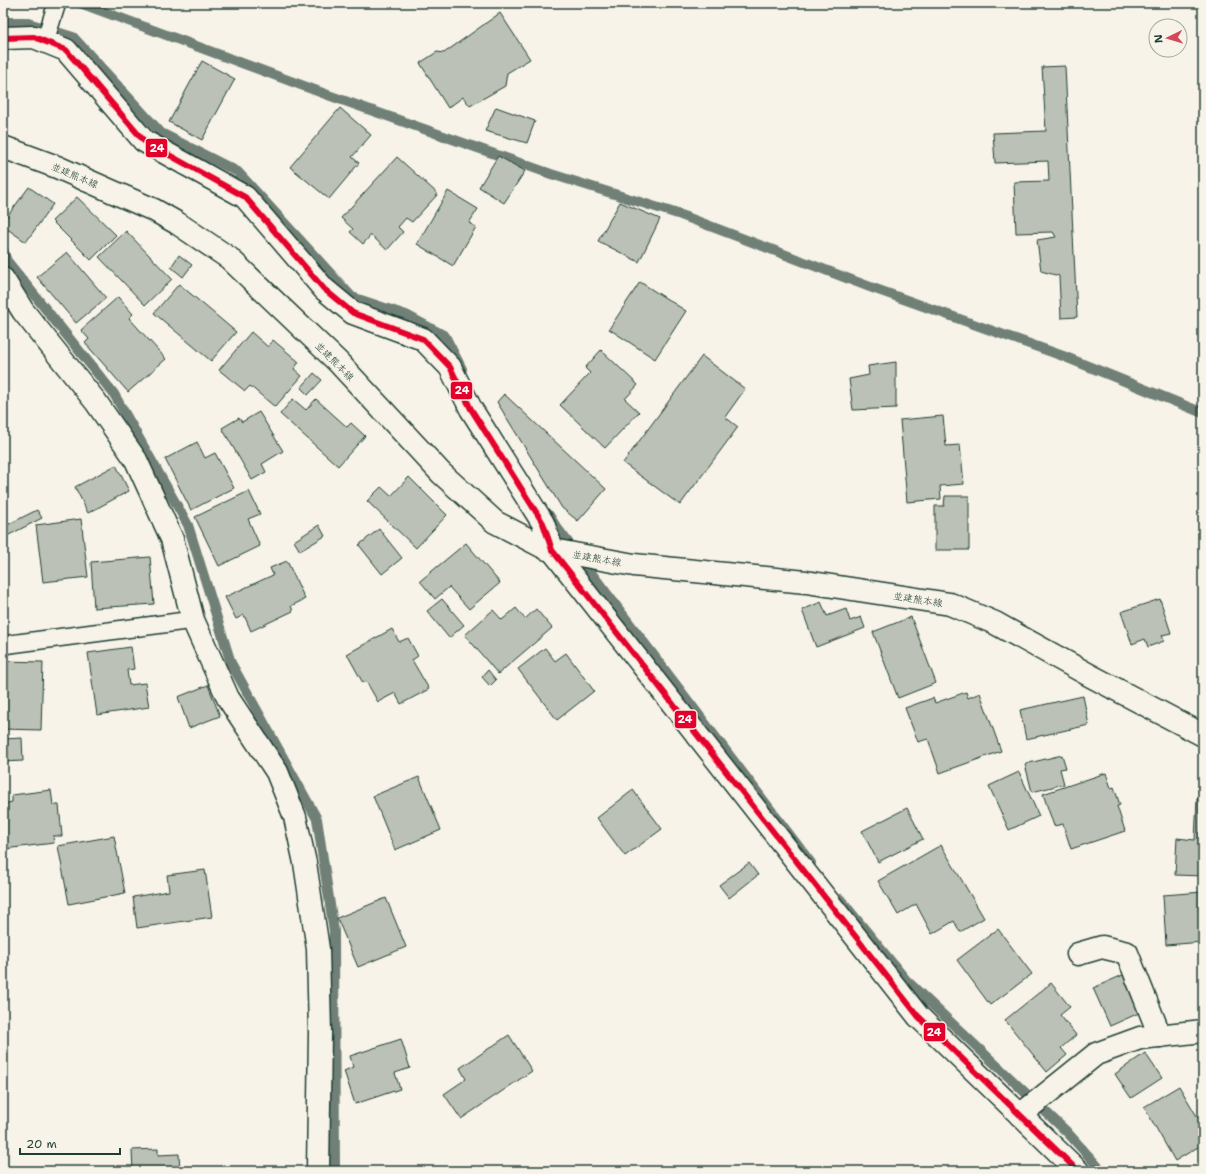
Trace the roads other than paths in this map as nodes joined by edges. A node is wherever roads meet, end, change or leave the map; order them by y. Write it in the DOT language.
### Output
graph roads {
  1 [pos="57,3"];
  2 [pos="3,38"];
  3 [pos="45,41"];
  4 [pos="3,147"];
  5 [pos="3,279"];
  6 [pos="552,550"];
  7 [pos="193,620"];
  8 [pos="3,645"];
  9 [pos="1203,735"];
  10 [pos="1078,954"];
  11 [pos="1203,1031"];
  12 [pos="1160,1036"];
  13 [pos="1020,1115"];
  14 [pos="318,1171"];
  15 [pos="1078,1171"];
  1 -- 3 [label="lane"];
  2 -- 3 [label="street"];
  3 -- 6 [label="street"];
  4 -- 6 [label="street, 並建熊本線"];
  5 -- 7 [label="street"];
  6 -- 9 [label="street, 並建熊本線"];
  6 -- 13 [label="street"];
  7 -- 8 [label="lane"];
  7 -- 14 [label="street"];
  10 -- 12 [label="street"];
  11 -- 12 [label="street"];
  12 -- 13 [label="street"];
  13 -- 15 [label="street"];
}
